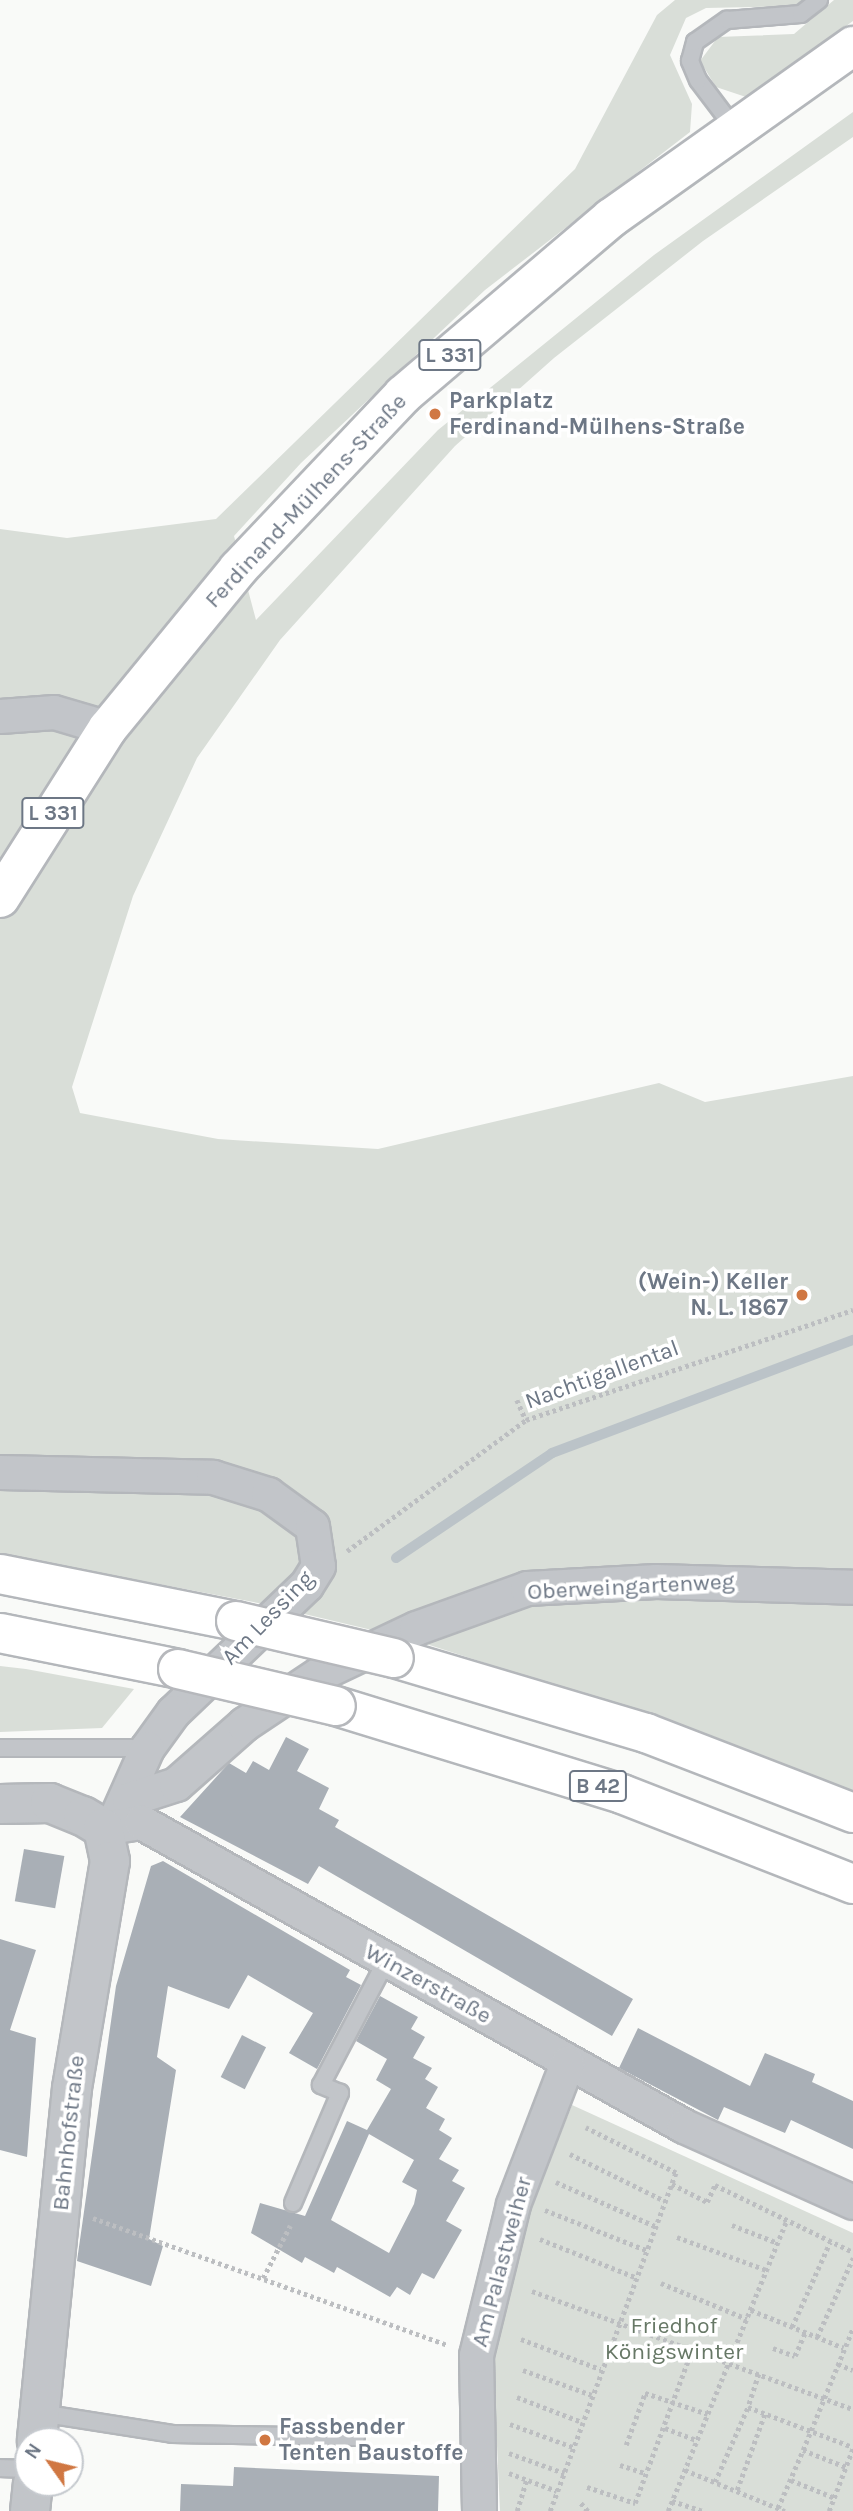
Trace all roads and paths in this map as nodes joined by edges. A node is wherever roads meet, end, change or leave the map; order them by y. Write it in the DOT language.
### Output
graph roads {
  1 [pos="819,0"];
  2 [pos="853,46"];
  3 [pos="735,129"];
  4 [pos="0,716"];
  5 [pos="108,728"];
  6 [pos="0,898"];
  7 [pos="853,1310"];
  8 [pos="517,1401"];
  9 [pos="526,1420"];
  10 [pos="0,1472"];
  11 [pos="318,1566"];
  12 [pos="0,1574"];
  13 [pos="853,1587"];
  14 [pos="0,1633"];
  15 [pos="0,1748"];
  16 [pos="147,1748"];
  17 [pos="130,1799"];
  18 [pos="0,1804"];
  19 [pos="853,1813"];
  20 [pos="103,1828"];
  21 [pos="853,1884"];
  22 [pos="386,1961"];
  23 [pos="567,2063"];
  24 [pos="586,2128"];
  25 [pos="570,2154"];
  26 [pos="556,2182"];
  27 [pos="672,2184"];
  28 [pos="665,2201"];
  29 [pos="853,2202"];
  30 [pos="293,2203"];
  31 [pos="61,2210"];
  32 [pos="545,2210"];
  33 [pos="787,2220"];
  34 [pos="732,2225"];
  35 [pos="655,2226"];
  36 [pos="677,2237"];
  37 [pos="540,2239"];
  38 [pos="830,2242"];
  39 [pos="778,2243"];
  40 [pos="646,2250"];
  41 [pos="853,2255"];
  42 [pos="766,2270"];
  43 [pos="635,2277"];
  44 [pos="263,2278"];
  45 [pos="661,2283"];
  46 [pos="532,2291"];
  47 [pos="751,2310"];
  48 [pos="747,2319"];
  49 [pos="618,2323"];
  50 [pos="792,2327"];
  51 [pos="853,2328"];
  52 [pos="805,2332"];
  53 [pos="817,2337"];
  54 [pos="521,2339"];
  55 [pos="772,2348"];
  56 [pos="844,2348"];
  57 [pos="692,2350"];
  58 [pos="476,2355"];
  59 [pos="728,2363"];
  60 [pos="838,2364"];
  61 [pos="600,2369"];
  62 [pos="523,2370"];
  63 [pos="853,2370"];
  64 [pos="759,2374"];
  65 [pos="592,2395"];
  66 [pos="517,2397"];
  67 [pos="823,2398"];
  68 [pos="674,2402"];
  69 [pos="748,2407"];
  70 [pos="853,2409"];
  71 [pos="765,2413"];
  72 [pos="708,2414"];
  73 [pos="582,2422"];
  74 [pos="510,2424"];
  75 [pos="38,2427"];
  76 [pos="664,2428"];
  77 [pos="84,2429"];
  78 [pos="811,2431"];
  79 [pos="356,2437"];
  80 [pos="697,2440"];
  81 [pos="626,2445"];
  82 [pos="853,2447"];
  83 [pos="573,2448"];
  84 [pos="803,2450"];
  85 [pos="504,2452"];
  86 [pos="620,2465"];
  87 [pos="846,2468"];
  88 [pos="685,2470"];
  89 [pos="507,2472"];
  90 [pos="564,2473"];
  91 [pos="647,2474"];
  92 [pos="527,2479"];
  93 [pos="791,2480"];
  94 [pos="715,2482"];
  95 [pos="587,2487"];
  96 [pos="737,2490"];
  97 [pos="557,2491"];
  98 [pos="835,2498"];
  99 [pos="672,2501"];
  100 [pos="582,2503"];
  101 [pos="778,2508"];
  102 [pos="479,2511"];
  103 [pos="517,2511"];
  104 [pos="550,2511"];
  105 [pos="588,2511"];
  106 [pos="668,2511"];
  107 [pos="703,2511"];
  108 [pos="785,2511"];
  109 [pos="829,2511"];
  1 -- 3 [label="lane"];
  2 -- 3 [label="main road, Ferdinand-Mülhens-Straße / L 331"];
  3 -- 5 [label="main road, Ferdinand-Mülhens-Straße / L 331"];
  4 -- 5 [label="street"];
  5 -- 6 [label="main road, Ferdinand-Mülhens-Straße / L 331"];
  7 -- 9 [label="path, Nachtigallental"];
  8 -- 9 [label="path"];
  9 -- 11 [label="path, Nachtigallental"];
  10 -- 11 [label="street, Am Lessing"];
  11 -- 16 [label="street, Am Lessing"];
  12 -- 19 [label="main road, bridge"];
  13 -- 17 [label="street, Oberweingartenweg"];
  14 -- 21 [label="main road, B 42, bridge"];
  15 -- 16 [label="lane"];
  16 -- 17 [label="street, Am Lessing"];
  17 -- 20 [label="street, Am Lessing"];
  18 -- 20 [label="street"];
  20 -- 22 [label="street, Winzerstraße"];
  20 -- 31 [label="street, Bahnhofstraße"];
  22 -- 23 [label="street, Winzerstraße"];
  22 -- 30 [label="lane"];
  23 -- 29 [label="street, Winzerstraße"];
  23 -- 58 [label="street, Am Palastweiher"];
  24 -- 27 [label="path"];
  25 -- 28 [label="path"];
  26 -- 35 [label="path"];
  27 -- 28 [label="path"];
  27 -- 33 [label="path"];
  28 -- 35 [label="path"];
  30 -- 44 [label="path"];
  31 -- 44 [label="path"];
  31 -- 75 [label="street, Bahnhofstraße"];
  32 -- 40 [label="path"];
  33 -- 38 [label="path"];
  33 -- 39 [label="path"];
  34 -- 39 [label="path"];
  35 -- 40 [label="path"];
  36 -- 42 [label="path"];
  37 -- 43 [label="path"];
  38 -- 41 [label="path"];
  38 -- 50 [label="path"];
  39 -- 42 [label="path"];
  40 -- 43 [label="path"];
  41 -- 53 [label="path"];
  42 -- 47 [label="path"];
  43 -- 49 [label="path"];
  44 -- 58 [label="path"];
  45 -- 48 [label="path"];
  46 -- 49 [label="path"];
  47 -- 48 [label="path"];
  47 -- 50 [label="path"];
  48 -- 59 [label="path"];
  49 -- 57 [label="path"];
  49 -- 61 [label="path"];
  50 -- 52 [label="path"];
  51 -- 56 [label="path"];
  52 -- 53 [label="path"];
  52 -- 55 [label="path"];
  53 -- 56 [label="path"];
  54 -- 61 [label="path"];
  56 -- 60 [label="path"];
  57 -- 59 [label="path"];
  57 -- 68 [label="path"];
  58 -- 102 [label="street, Am Palastweiher"];
  59 -- 64 [label="path"];
  59 -- 72 [label="path"];
  60 -- 63 [label="path"];
  60 -- 67 [label="path"];
  61 -- 65 [label="path"];
  62 -- 65 [label="path"];
  64 -- 67 [label="path"];
  64 -- 69 [label="path"];
  65 -- 73 [label="path"];
  66 -- 73 [label="path"];
  67 -- 70 [label="path"];
  67 -- 78 [label="path"];
  68 -- 72 [label="path"];
  68 -- 76 [label="path"];
  68 -- 81 [label="path"];
  69 -- 71 [label="path"];
  69 -- 94 [label="path"];
  71 -- 78 [label="path"];
  71 -- 96 [label="path"];
  72 -- 80 [label="path"];
  73 -- 83 [label="path"];
  74 -- 83 [label="path"];
  76 -- 80 [label="path"];
  76 -- 91 [label="path"];
  77 -- 79 [label="lane"];
  78 -- 82 [label="path"];
  78 -- 84 [label="path"];
  80 -- 88 [label="path"];
  82 -- 87 [label="path"];
  83 -- 90 [label="path"];
  84 -- 87 [label="path"];
  84 -- 93 [label="path"];
  85 -- 90 [label="path"];
  86 -- 91 [label="path"];
  87 -- 98 [label="path"];
  88 -- 94 [label="path"];
  88 -- 99 [label="path"];
  89 -- 92 [label="path"];
  90 -- 97 [label="path"];
  91 -- 95 [label="path"];
  92 -- 97 [label="path"];
  92 -- 103 [label="path"];
  93 -- 98 [label="path"];
  93 -- 101 [label="path"];
  94 -- 96 [label="path"];
  96 -- 101 [label="path"];
  97 -- 104 [label="path"];
  98 -- 109 [label="path"];
  99 -- 106 [label="path"];
  99 -- 107 [label="path"];
  100 -- 105 [label="path"];
  101 -- 108 [label="path"];
}
